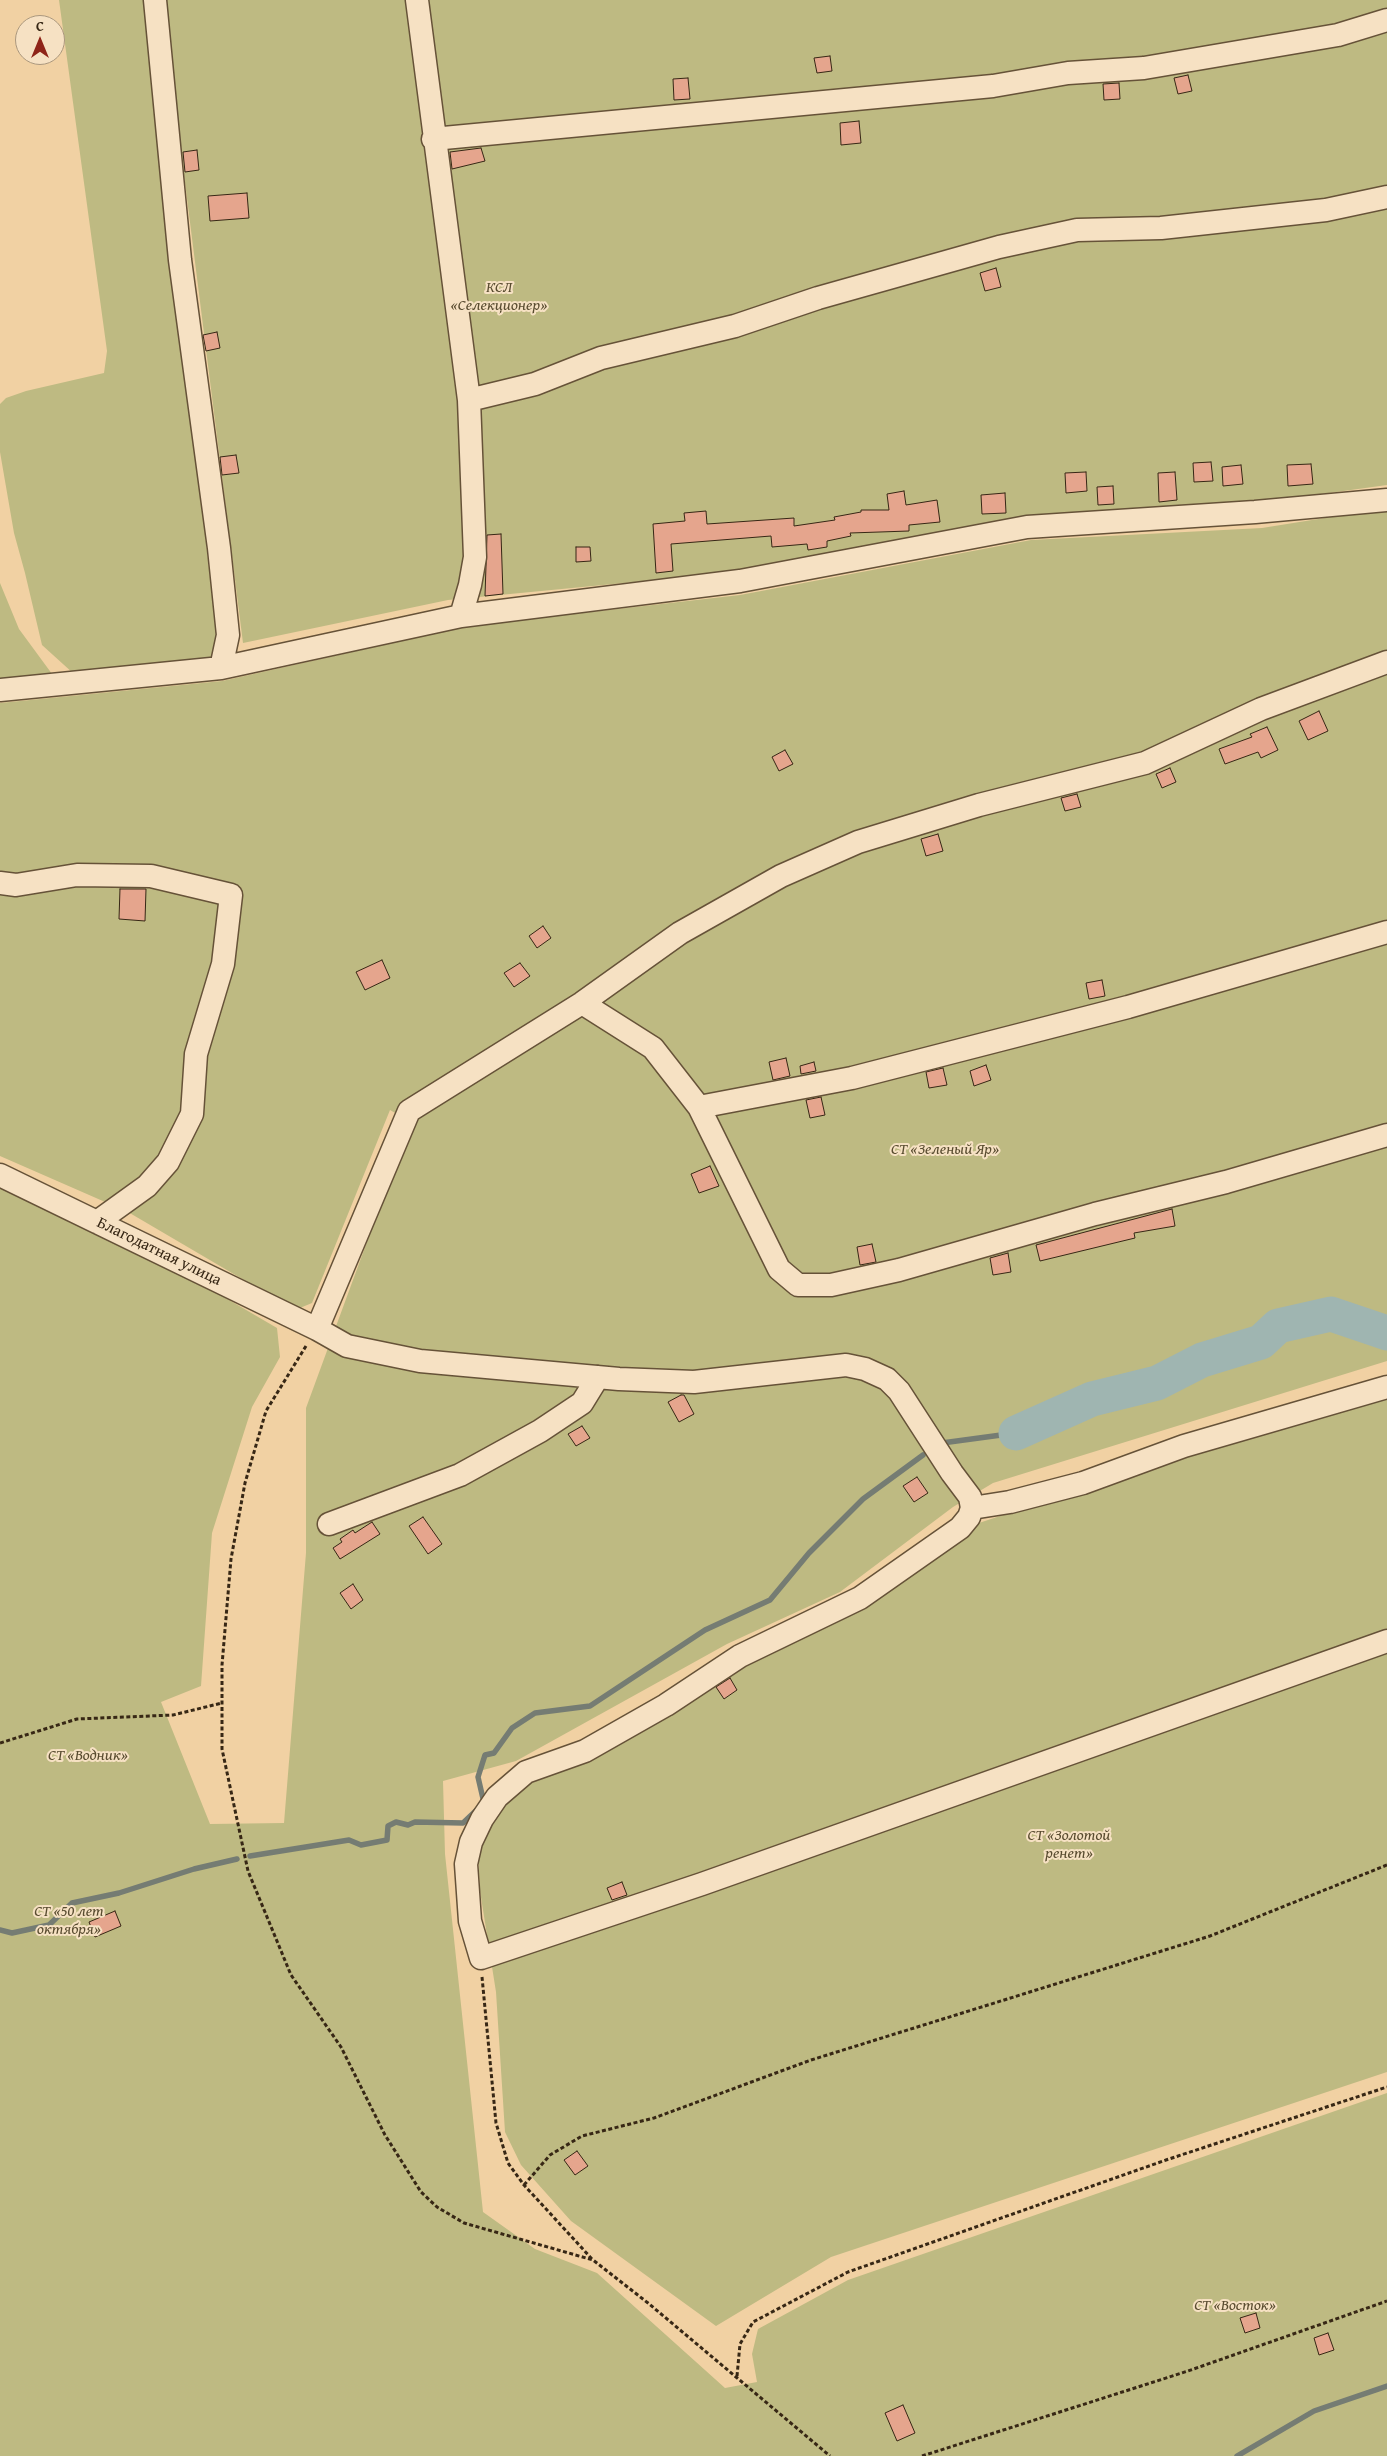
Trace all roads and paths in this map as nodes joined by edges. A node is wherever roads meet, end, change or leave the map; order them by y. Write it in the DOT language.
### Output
graph roads {
  1 [pos="155,0"];
  2 [pos="416,0"];
  3 [pos="1387,20"];
  4 [pos="433,139"];
  5 [pos="1387,197"];
  6 [pos="469,400"];
  7 [pos="1387,500"];
  8 [pos="461,616"];
  9 [pos="1387,662"];
  10 [pos="221,668"];
  11 [pos="0,690"];
  12 [pos="0,883"];
  13 [pos="1387,932"];
  14 [pos="582,1003"];
  15 [pos="699,1108"];
  16 [pos="1387,1134"];
  17 [pos="0,1175"];
  18 [pos="96,1222"];
  19 [pos="317,1329"];
  20 [pos="598,1377"];
  21 [pos="1387,1387"];
  22 [pos="972,1508"];
  23 [pos="329,1524"];
  24 [pos="1387,1641"];
  25 [pos="222,1703"];
  26 [pos="0,1744"];
  27 [pos="1387,1865"];
  28 [pos="480,1958"];
  29 [pos="1387,2087"];
  30 [pos="524,2185"];
  31 [pos="593,2260"];
  32 [pos="1387,2301"];
  33 [pos="737,2377"];
  34 [pos="830,2456"];
  35 [pos="922,2456"];
  1 -- 10 [label="street"];
  2 -- 4 [label="street"];
  3 -- 4 [label="street"];
  4 -- 6 [label="street"];
  5 -- 6 [label="street"];
  6 -- 8 [label="street"];
  7 -- 8 [label="street"];
  8 -- 10 [label="street"];
  9 -- 14 [label="street"];
  10 -- 11 [label="street"];
  12 -- 18 [label="street"];
  13 -- 15 [label="street"];
  14 -- 15 [label="street"];
  14 -- 19 [label="street"];
  15 -- 16 [label="street"];
  17 -- 18 [label="street, Благодатная улица"];
  18 -- 19 [label="street, Благодатная улица"];
  19 -- 20 [label="street, Благодатная улица"];
  19 -- 25 [label="path"];
  20 -- 22 [label="street, Благодатная улица"];
  20 -- 23 [label="street"];
  21 -- 22 [label="street"];
  22 -- 28 [label="street"];
  24 -- 28 [label="street"];
  25 -- 26 [label="path"];
  25 -- 31 [label="path"];
  27 -- 30 [label="path"];
  28 -- 30 [label="path"];
  29 -- 33 [label="path"];
  30 -- 31 [label="path"];
  31 -- 33 [label="path"];
  32 -- 35 [label="path"];
  33 -- 34 [label="path"];
}
